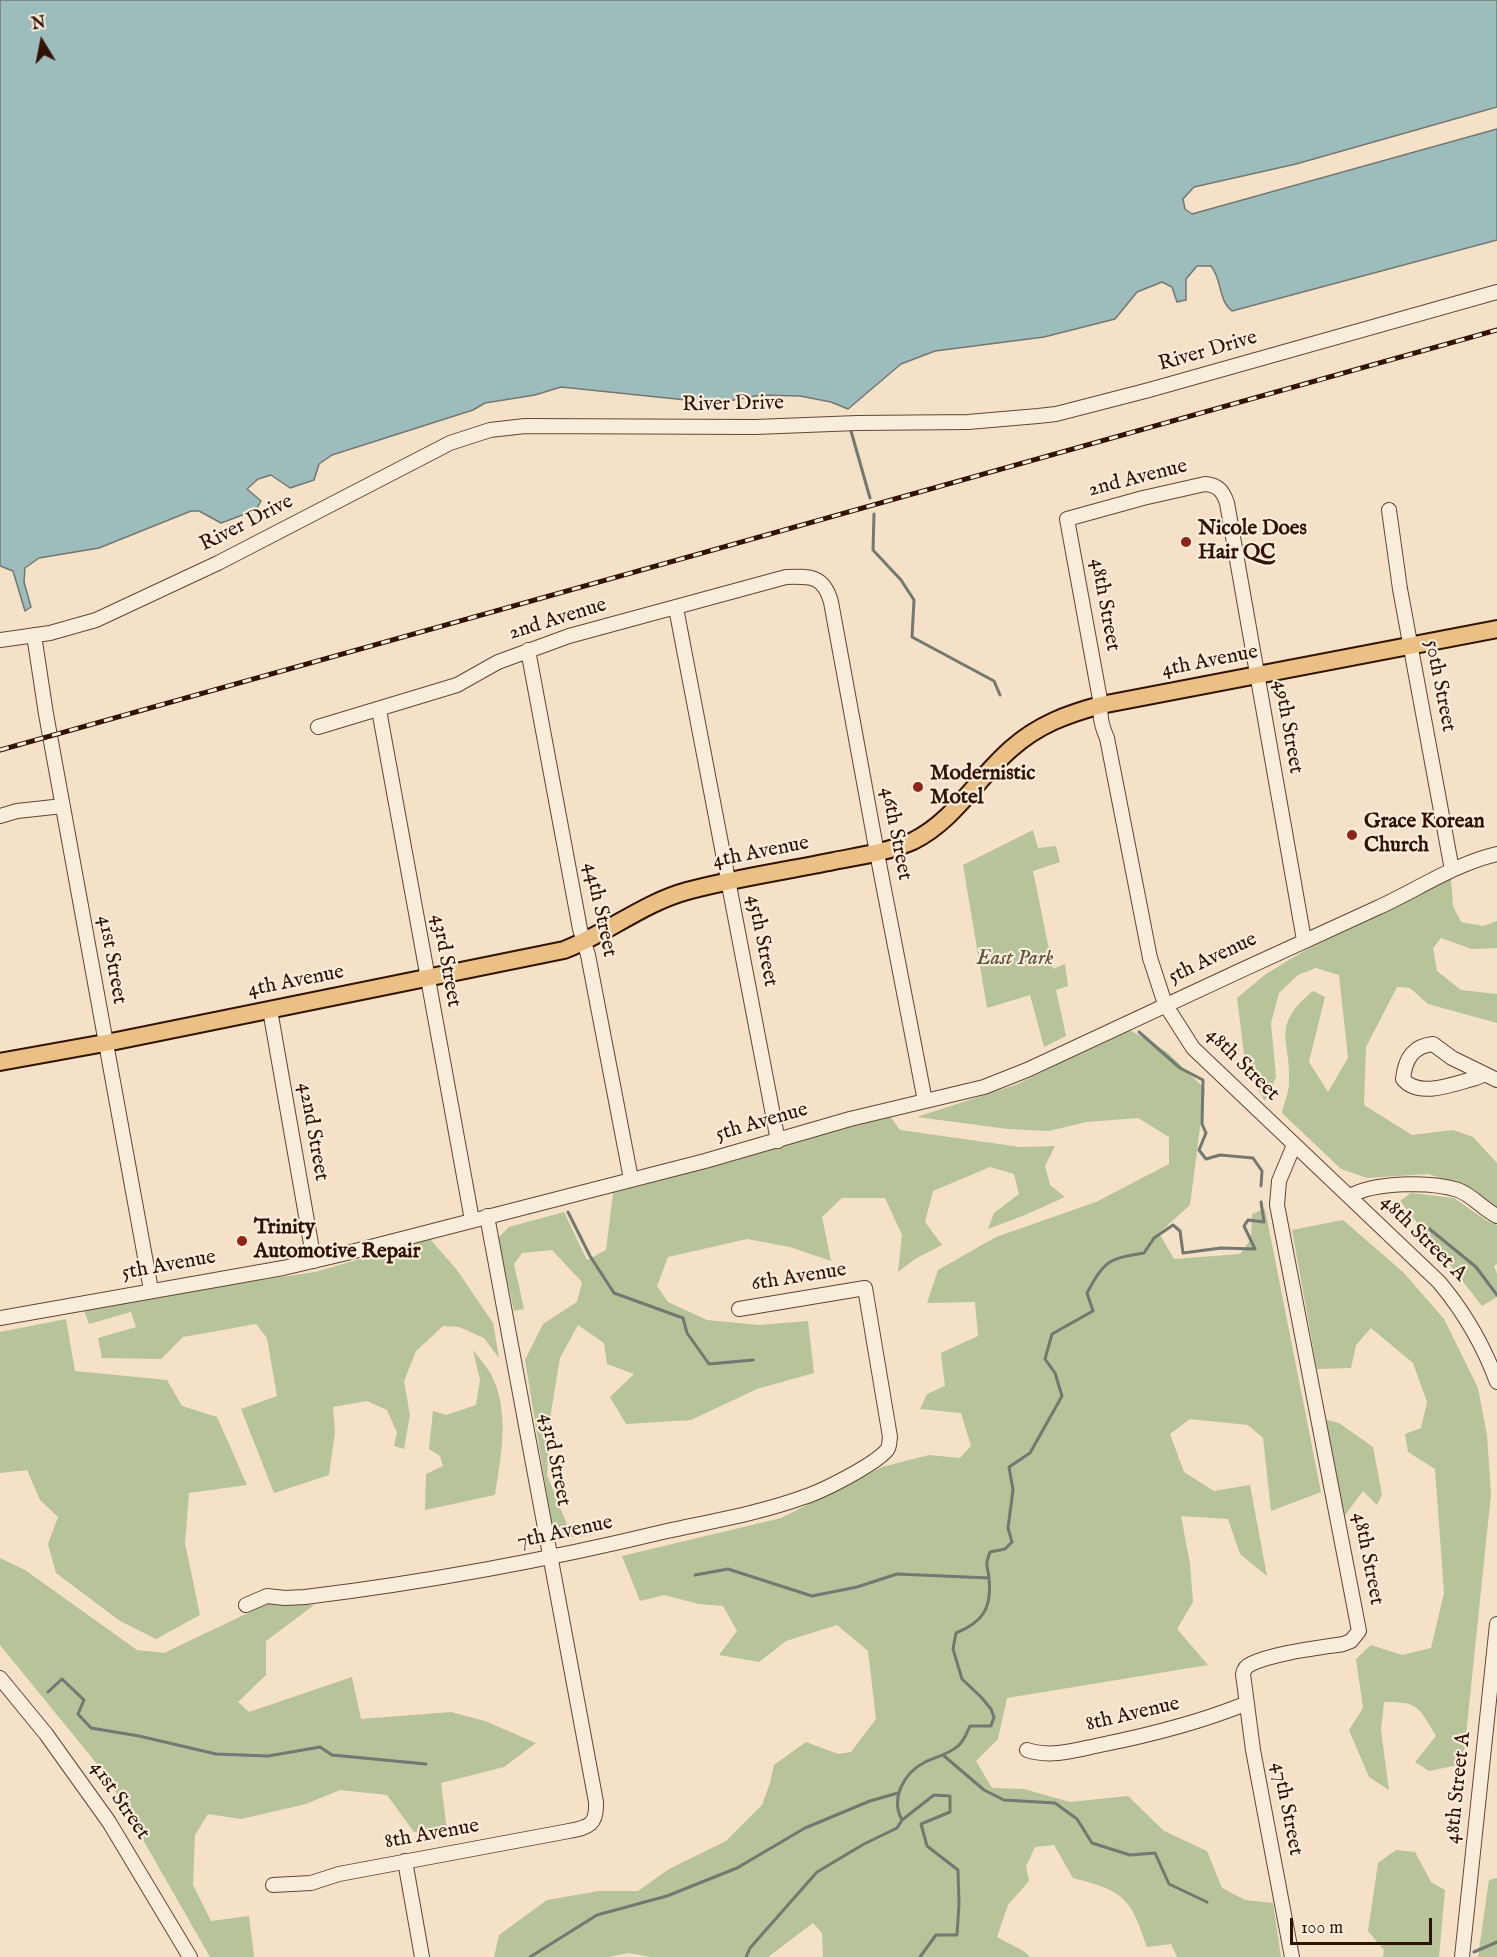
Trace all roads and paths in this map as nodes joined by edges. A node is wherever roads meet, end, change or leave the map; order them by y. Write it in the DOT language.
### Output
graph roads {
  1 [pos="1497,292"];
  2 [pos="1219,488"];
  3 [pos="1389,510"];
  4 [pos="1067,519"];
  5 [pos="816,579"];
  6 [pos="676,608"];
  7 [pos="1497,629"];
  8 [pos="34,635"];
  9 [pos="0,640"];
  10 [pos="1410,645"];
  11 [pos="528,650"];
  12 [pos="1256,675"];
  13 [pos="1101,705"];
  14 [pos="379,710"];
  15 [pos="318,727"];
  16 [pos="63,806"];
  17 [pos="0,816"];
  18 [pos="877,853"];
  19 [pos="1497,854"];
  20 [pos="1452,870"];
  21 [pos="728,882"];
  22 [pos="1304,940"];
  23 [pos="584,942"];
  24 [pos="427,978"];
  25 [pos="1166,1004"];
  26 [pos="270,1010"];
  27 [pos="105,1043"];
  28 [pos="0,1062"];
  29 [pos="1483,1075"];
  30 [pos="1497,1080"];
  31 [pos="926,1101"];
  32 [pos="778,1141"];
  33 [pos="1294,1145"];
  34 [pos="631,1179"];
  35 [pos="1350,1196"];
  36 [pos="488,1216"];
  37 [pos="1497,1216"];
  38 [pos="472,1220"];
  39 [pos="314,1261"];
  40 [pos="151,1290"];
  41 [pos="740,1309"];
  42 [pos="0,1318"];
  43 [pos="1497,1382"];
  44 [pos="880,1455"];
  45 [pos="551,1558"];
  46 [pos="246,1605"];
  47 [pos="1497,1624"];
  48 [pos="1244,1670"];
  49 [pos="0,1678"];
  50 [pos="1245,1704"];
  51 [pos="1028,1750"];
  52 [pos="595,1818"];
  53 [pos="405,1861"];
  54 [pos="273,1884"];
  55 [pos="190,1957"];
  56 [pos="422,1957"];
  57 [pos="1292,1957"];
  58 [pos="1462,1957"];
  1 -- 8 [label="street, River Drive"];
  2 -- 4 [label="street, 2nd Avenue"];
  2 -- 12 [label="street, 49th Street"];
  3 -- 10 [label="street, 50th Street"];
  4 -- 13 [label="street, 48th Street"];
  5 -- 6 [label="street, 2nd Avenue"];
  5 -- 18 [label="street, 46th Street"];
  6 -- 11 [label="street, 2nd Avenue"];
  6 -- 21 [label="street, 45th Street"];
  7 -- 10 [label="main road, 4th Avenue"];
  8 -- 9 [label="street, River Drive"];
  8 -- 16 [label="street, 41st Street"];
  10 -- 12 [label="main road, 4th Avenue"];
  10 -- 20 [label="street, 50th Street"];
  11 -- 14 [label="street, 2nd Avenue"];
  11 -- 23 [label="street, 44th Street"];
  12 -- 13 [label="main road, 4th Avenue"];
  12 -- 22 [label="street, 49th Street"];
  13 -- 18 [label="main road, 4th Avenue"];
  13 -- 25 [label="street, 48th Street"];
  14 -- 15 [label="street, 2nd Avenue"];
  14 -- 24 [label="street, 43rd Street"];
  16 -- 17 [label="street"];
  16 -- 27 [label="street, 41st Street"];
  18 -- 21 [label="main road, 4th Avenue"];
  18 -- 31 [label="street, 46th Street"];
  19 -- 20 [label="street, 5th Avenue"];
  20 -- 22 [label="street, 5th Avenue"];
  21 -- 23 [label="main road, 4th Avenue"];
  21 -- 32 [label="street, 45th Street"];
  22 -- 25 [label="street, 5th Avenue"];
  23 -- 24 [label="main road, 4th Avenue"];
  23 -- 34 [label="street, 44th Street"];
  24 -- 26 [label="main road, 4th Avenue"];
  24 -- 38 [label="street, 43rd Street"];
  25 -- 31 [label="street, 5th Avenue"];
  25 -- 33 [label="street, 48th Street"];
  26 -- 27 [label="main road, 4th Avenue"];
  26 -- 39 [label="street, 42nd Street"];
  27 -- 28 [label="main road, 4th Avenue"];
  27 -- 40 [label="street, 41st Street"];
  29 -- 29 [label="street"];
  29 -- 30 [label="street"];
  31 -- 32 [label="street, 5th Avenue"];
  32 -- 34 [label="street, 5th Avenue"];
  33 -- 35 [label="street, 48th Street A"];
  33 -- 48 [label="street, 48th Street"];
  34 -- 36 [label="street, 5th Avenue"];
  35 -- 37 [label="street"];
  35 -- 43 [label="street, 48th Street A"];
  36 -- 38 [label="street, 5th Avenue"];
  36 -- 45 [label="street, 43rd Street"];
  38 -- 39 [label="street, 5th Avenue"];
  39 -- 40 [label="street, 5th Avenue"];
  40 -- 42 [label="street, 5th Avenue"];
  41 -- 44 [label="street, 6th Avenue"];
  44 -- 45 [label="street, 7th Avenue"];
  45 -- 46 [label="street, 7th Avenue"];
  45 -- 52 [label="street, 43rd Street"];
  47 -- 58 [label="street, 48th Street A"];
  48 -- 50 [label="street, 47th Street"];
  49 -- 55 [label="street, 41st Street"];
  50 -- 51 [label="street, 8th Avenue"];
  50 -- 57 [label="street, 47th Street"];
  52 -- 53 [label="street, 8th Avenue"];
  53 -- 54 [label="street, 8th Avenue"];
  53 -- 56 [label="street"];
}
